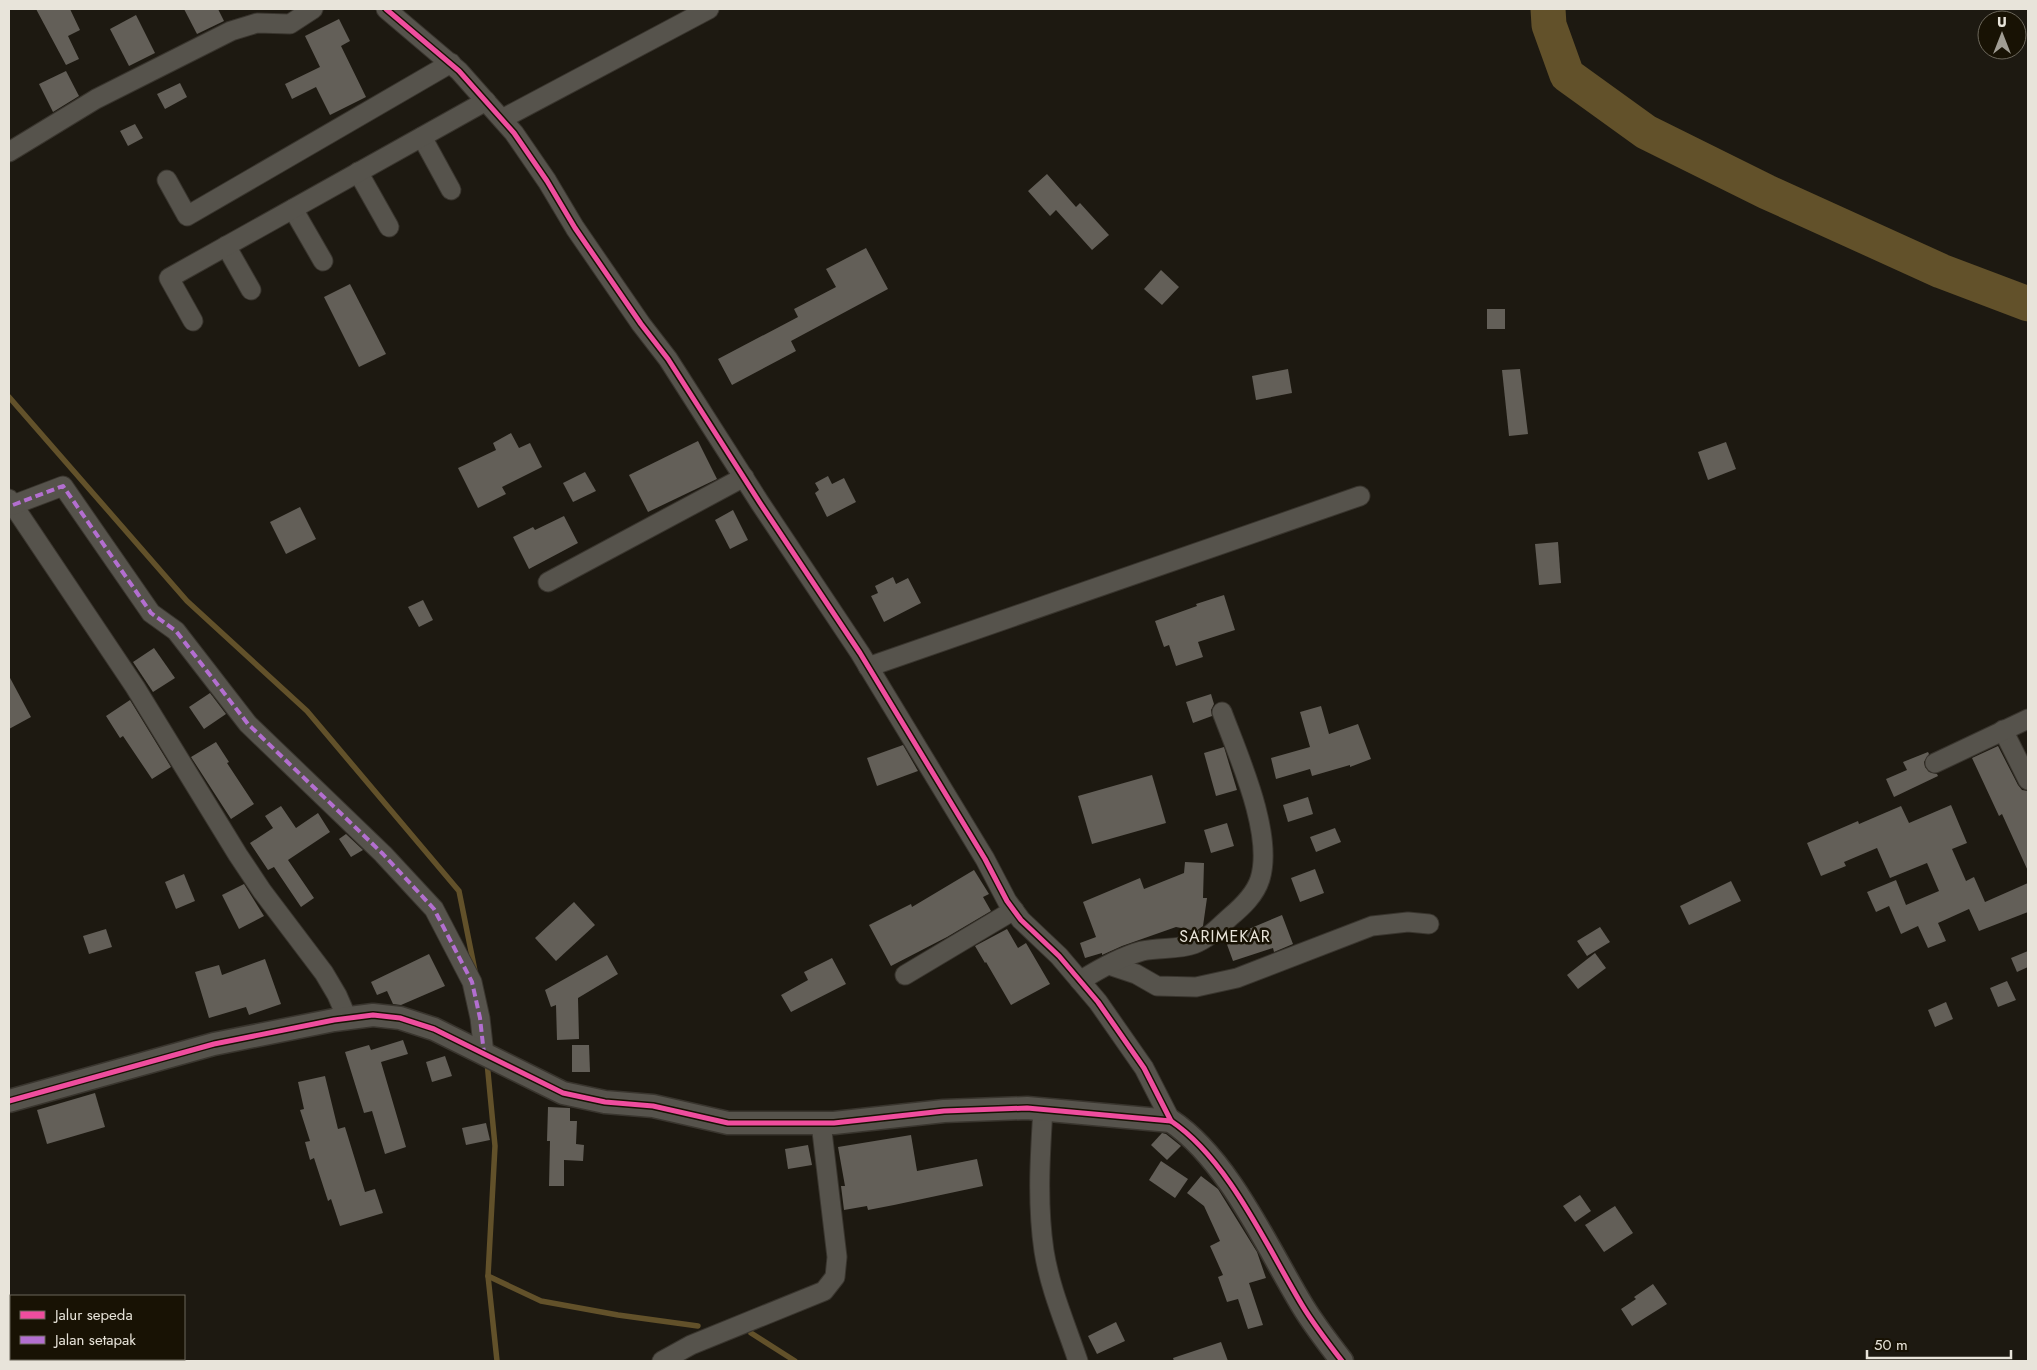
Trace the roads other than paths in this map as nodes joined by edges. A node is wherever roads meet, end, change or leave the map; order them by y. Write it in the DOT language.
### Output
graph roads {
  1 [pos="313,9"];
  2 [pos="386,9"];
  3 [pos="709,9"];
  4 [pos="450,64"];
  5 [pos="486,101"];
  6 [pos="502,119"];
  7 [pos="422,137"];
  8 [pos="9,152"];
  9 [pos="358,172"];
  10 [pos="167,180"];
  11 [pos="452,190"];
  12 [pos="293,209"];
  13 [pos="389,227"];
  14 [pos="226,246"];
  15 [pos="323,261"];
  16 [pos="251,290"];
  17 [pos="193,321"];
  18 [pos="744,477"];
  19 [pos="1360,496"];
  20 [pos="13,508"];
  21 [pos="548,582"];
  22 [pos="868,667"];
  23 [pos="1222,712"];
  24 [pos="2028,719"];
  25 [pos="2003,730"];
  26 [pos="1935,763"];
  27 [pos="2028,780"];
  28 [pos="1014,910"];
  29 [pos="1429,924"];
  30 [pos="1109,965"];
  31 [pos="905,975"];
  32 [pos="1080,981"];
  33 [pos="347,1018"];
  34 [pos="484,1054"];
  35 [pos="9,1100"];
  36 [pos="1043,1109"];
  37 [pos="1171,1121"];
  38 [pos="821,1123"];
  39 [pos="662,1361"];
  40 [pos="1078,1361"];
  41 [pos="1342,1361"];
  1 -- 8 [label="street"];
  2 -- 4 [label="street"];
  3 -- 6 [label="street"];
  4 -- 5 [label="street"];
  4 -- 10 [label="street"];
  5 -- 6 [label="street"];
  5 -- 7 [label="street"];
  6 -- 18 [label="street"];
  7 -- 9 [label="street"];
  7 -- 11 [label="street"];
  9 -- 12 [label="street"];
  9 -- 13 [label="street"];
  12 -- 14 [label="street"];
  12 -- 15 [label="street"];
  14 -- 16 [label="street"];
  14 -- 17 [label="street"];
  18 -- 21 [label="street"];
  18 -- 22 [label="street"];
  19 -- 22 [label="street"];
  20 -- 33 [label="street"];
  20 -- 34 [label="street"];
  22 -- 28 [label="street"];
  23 -- 30 [label="street"];
  24 -- 25 [label="street"];
  25 -- 26 [label="street"];
  25 -- 27 [label="street"];
  28 -- 31 [label="street"];
  28 -- 32 [label="street"];
  29 -- 30 [label="street"];
  30 -- 32 [label="street"];
  32 -- 37 [label="street"];
  33 -- 34 [label="street"];
  33 -- 35 [label="street"];
  34 -- 38 [label="street"];
  36 -- 37 [label="street"];
  36 -- 38 [label="street"];
  36 -- 40 [label="street"];
  37 -- 41 [label="street"];
  38 -- 39 [label="street"];
}
